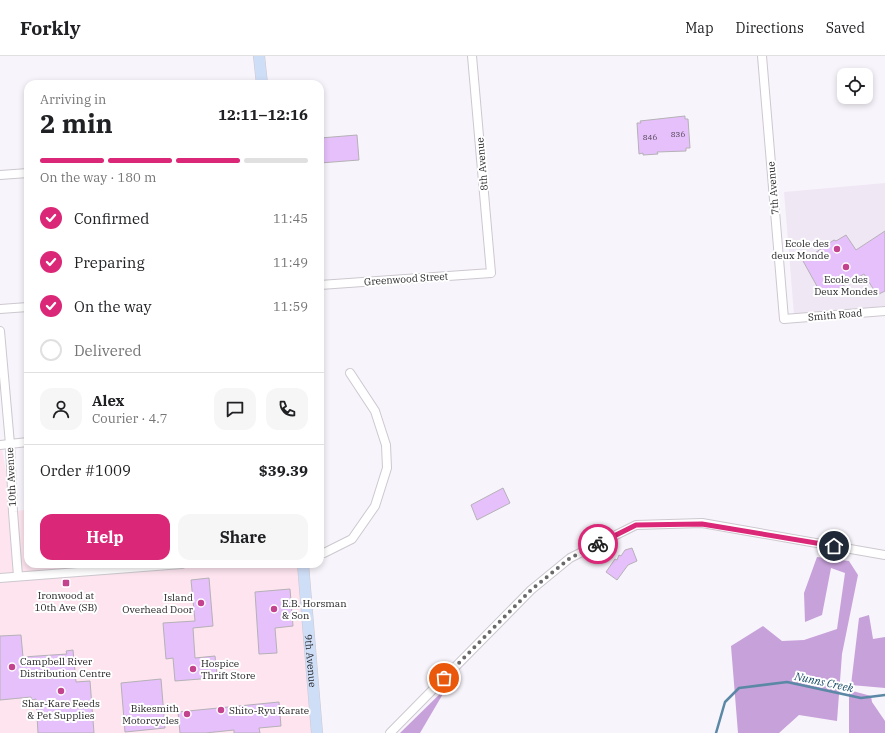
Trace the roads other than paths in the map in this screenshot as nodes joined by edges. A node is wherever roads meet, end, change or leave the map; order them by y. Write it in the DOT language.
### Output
graph roads {
  1 [pos="260,56"];
  2 [pos="472,56"];
  3 [pos="762,56"];
  4 [pos="262,80"];
  5 [pos="24,173"];
  6 [pos="0,175"];
  7 [pos="491,273"];
  8 [pos="324,285"];
  9 [pos="24,307"];
  10 [pos="0,309"];
  11 [pos="885,311"];
  12 [pos="784,319"];
  13 [pos="0,330"];
  14 [pos="350,373"];
  15 [pos="24,442"];
  16 [pos="0,444"];
  17 [pos="10,444"];
  18 [pos="324,554"];
  19 [pos="885,555"];
  20 [pos="127,568"];
  21 [pos="303,568"];
  22 [pos="18,576"];
  23 [pos="0,578"];
  24 [pos="317,733"];
  25 [pos="390,733"];
  1 -- 4 [label="main road"];
  2 -- 7 [label="street, 8th Avenue"];
  3 -- 12 [label="street, 7th Avenue"];
  5 -- 6 [label="street"];
  7 -- 8 [label="street, Greenwood Street"];
  9 -- 10 [label="street"];
  11 -- 12 [label="street, Smith Road"];
  13 -- 17 [label="street, 10th Avenue"];
  14 -- 18 [label="street"];
  15 -- 17 [label="street"];
  16 -- 17 [label="street"];
  17 -- 22 [label="street, 10th Avenue"];
  19 -- 25 [label="street"];
  20 -- 22 [label="street"];
  21 -- 24 [label="main road, 9th Avenue"];
  22 -- 23 [label="street"];
}
